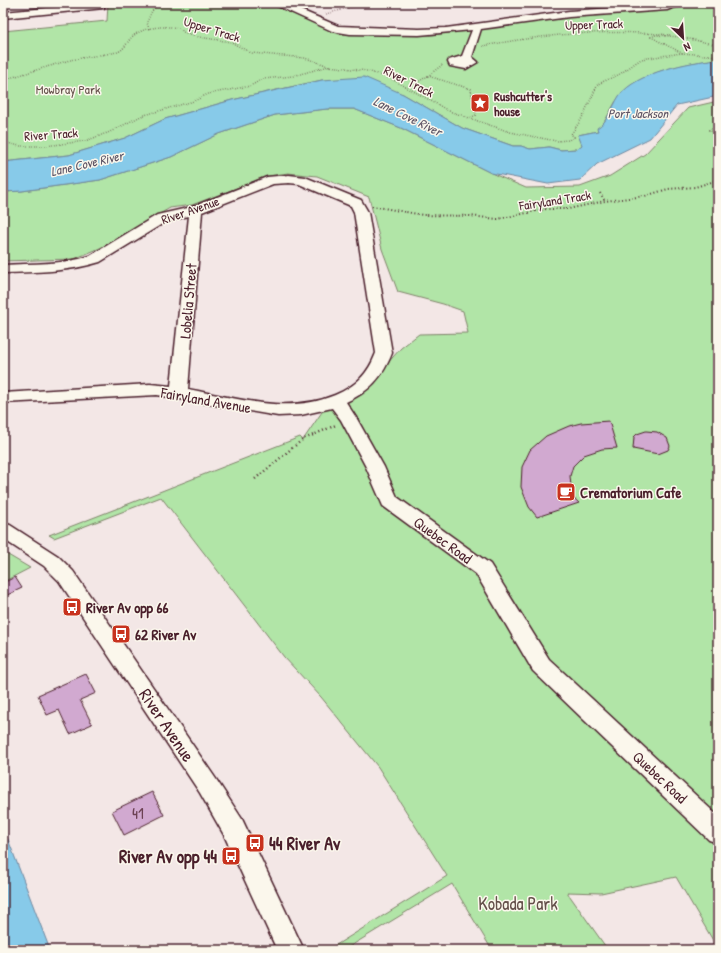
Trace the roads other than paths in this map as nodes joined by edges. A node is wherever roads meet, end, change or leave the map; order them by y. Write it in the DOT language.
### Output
graph roads {
  1 [pos="276,3"];
  2 [pos="680,3"];
  3 [pos="102,6"];
  4 [pos="3,15"];
  5 [pos="476,27"];
  6 [pos="453,62"];
  7 [pos="196,210"];
  8 [pos="3,269"];
  9 [pos="179,393"];
  10 [pos="3,398"];
  11 [pos="336,401"];
  12 [pos="3,530"];
  13 [pos="718,832"];
  14 [pos="291,950"];
  1 -- 5 [label="street"];
  2 -- 5 [label="street"];
  3 -- 4 [label="street"];
  5 -- 6 [label="street"];
  7 -- 8 [label="street, River Avenue"];
  7 -- 9 [label="street, Lobelia Street"];
  7 -- 11 [label="street, River Avenue"];
  9 -- 10 [label="street, Fairyland Avenue"];
  9 -- 11 [label="street, Fairyland Avenue"];
  11 -- 13 [label="street, Quebec Road"];
  12 -- 14 [label="street, River Avenue"];
}
